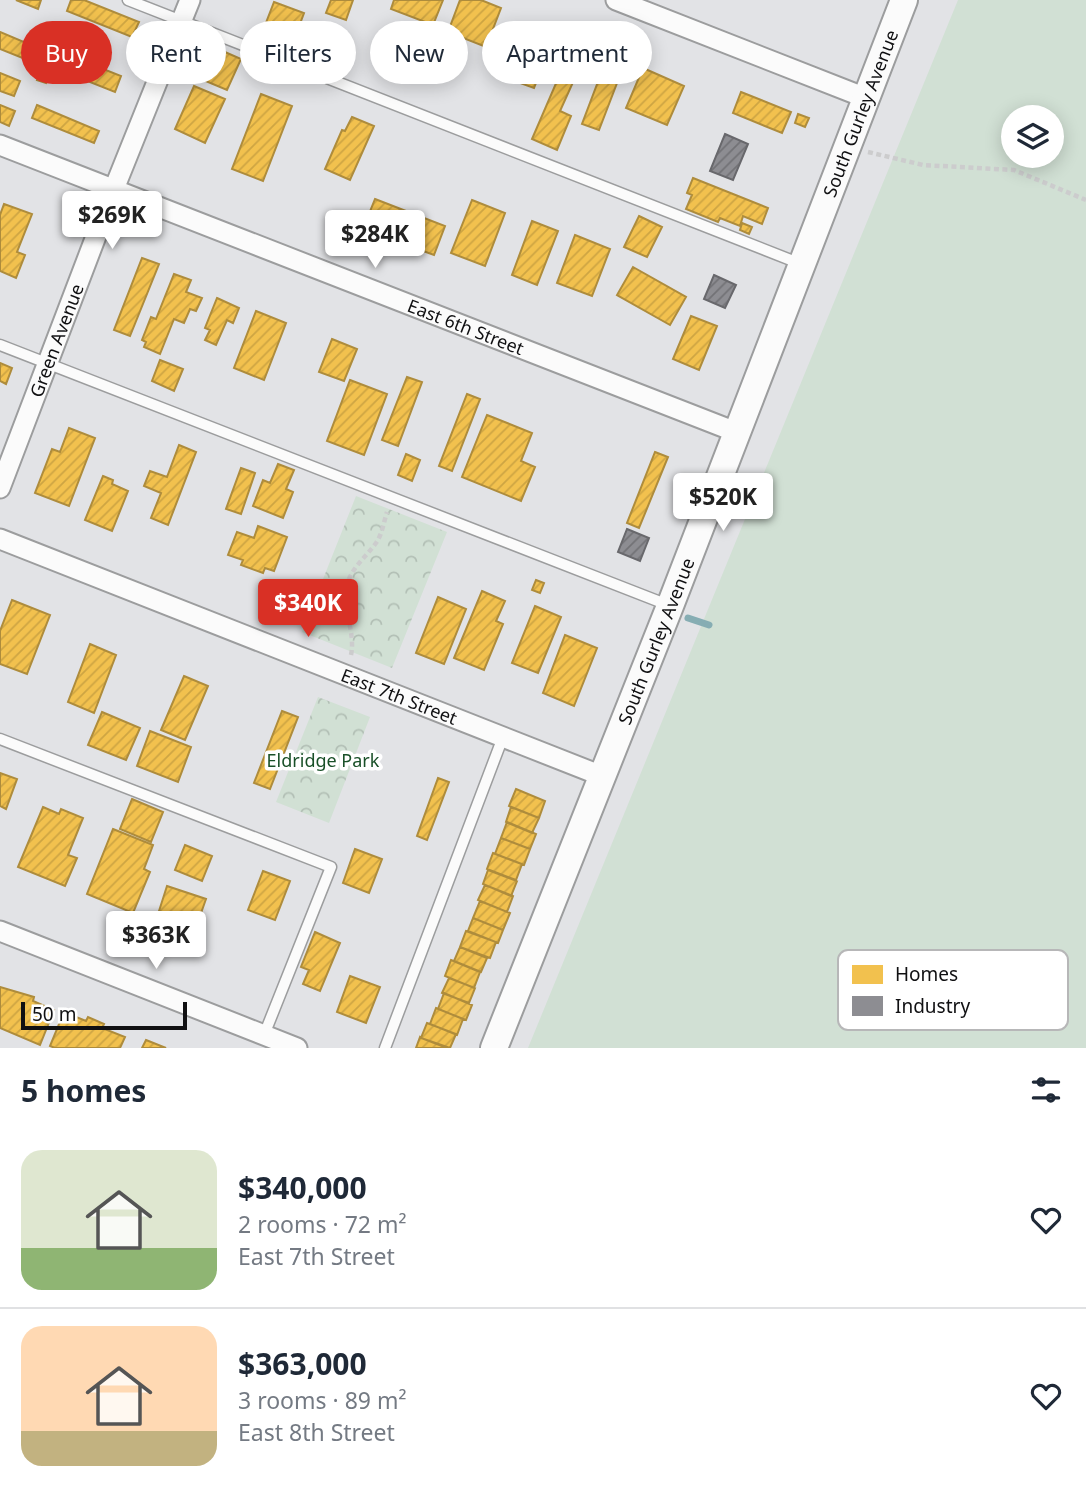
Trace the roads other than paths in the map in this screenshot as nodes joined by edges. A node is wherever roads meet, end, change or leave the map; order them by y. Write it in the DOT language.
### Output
graph roads {
  1 [pos="128,0"];
  2 [pos="190,0"];
  3 [pos="616,0"];
  4 [pos="904,0"];
  5 [pos="182,20"];
  6 [pos="866,98"];
  7 [pos="0,145"];
  8 [pos="114,189"];
  9 [pos="801,264"];
  10 [pos="0,345"];
  11 [pos="48,364"];
  12 [pos="736,432"];
  13 [pos="0,488"];
  14 [pos="0,539"];
  15 [pos="670,606"];
  16 [pos="503,737"];
  17 [pos="0,739"];
  18 [pos="602,776"];
  19 [pos="0,931"];
  20 [pos="264,1035"];
  21 [pos="297,1048"];
  22 [pos="385,1048"];
  23 [pos="494,1048"];
  1 -- 5 [label="lane"];
  2 -- 5 [label="street, Green Avenue"];
  3 -- 6 [label="street"];
  4 -- 6 [label="street, South Gurley Avenue"];
  5 -- 8 [label="street, Green Avenue"];
  5 -- 9 [label="lane"];
  6 -- 9 [label="street, South Gurley Avenue"];
  7 -- 8 [label="street, East 6th Street"];
  8 -- 11 [label="street, Green Avenue"];
  8 -- 12 [label="street, East 6th Street"];
  9 -- 12 [label="street, South Gurley Avenue"];
  10 -- 11 [label="lane"];
  11 -- 13 [label="street, Green Avenue"];
  11 -- 15 [label="lane"];
  12 -- 15 [label="street, South Gurley Avenue"];
  14 -- 16 [label="street, East 7th Street"];
  15 -- 18 [label="street, South Gurley Avenue"];
  16 -- 18 [label="street, East 7th Street"];
  16 -- 22 [label="lane"];
  17 -- 20 [label="lane"];
  18 -- 23 [label="street, South Gurley Avenue"];
  19 -- 20 [label="street"];
  20 -- 21 [label="street"];
}
